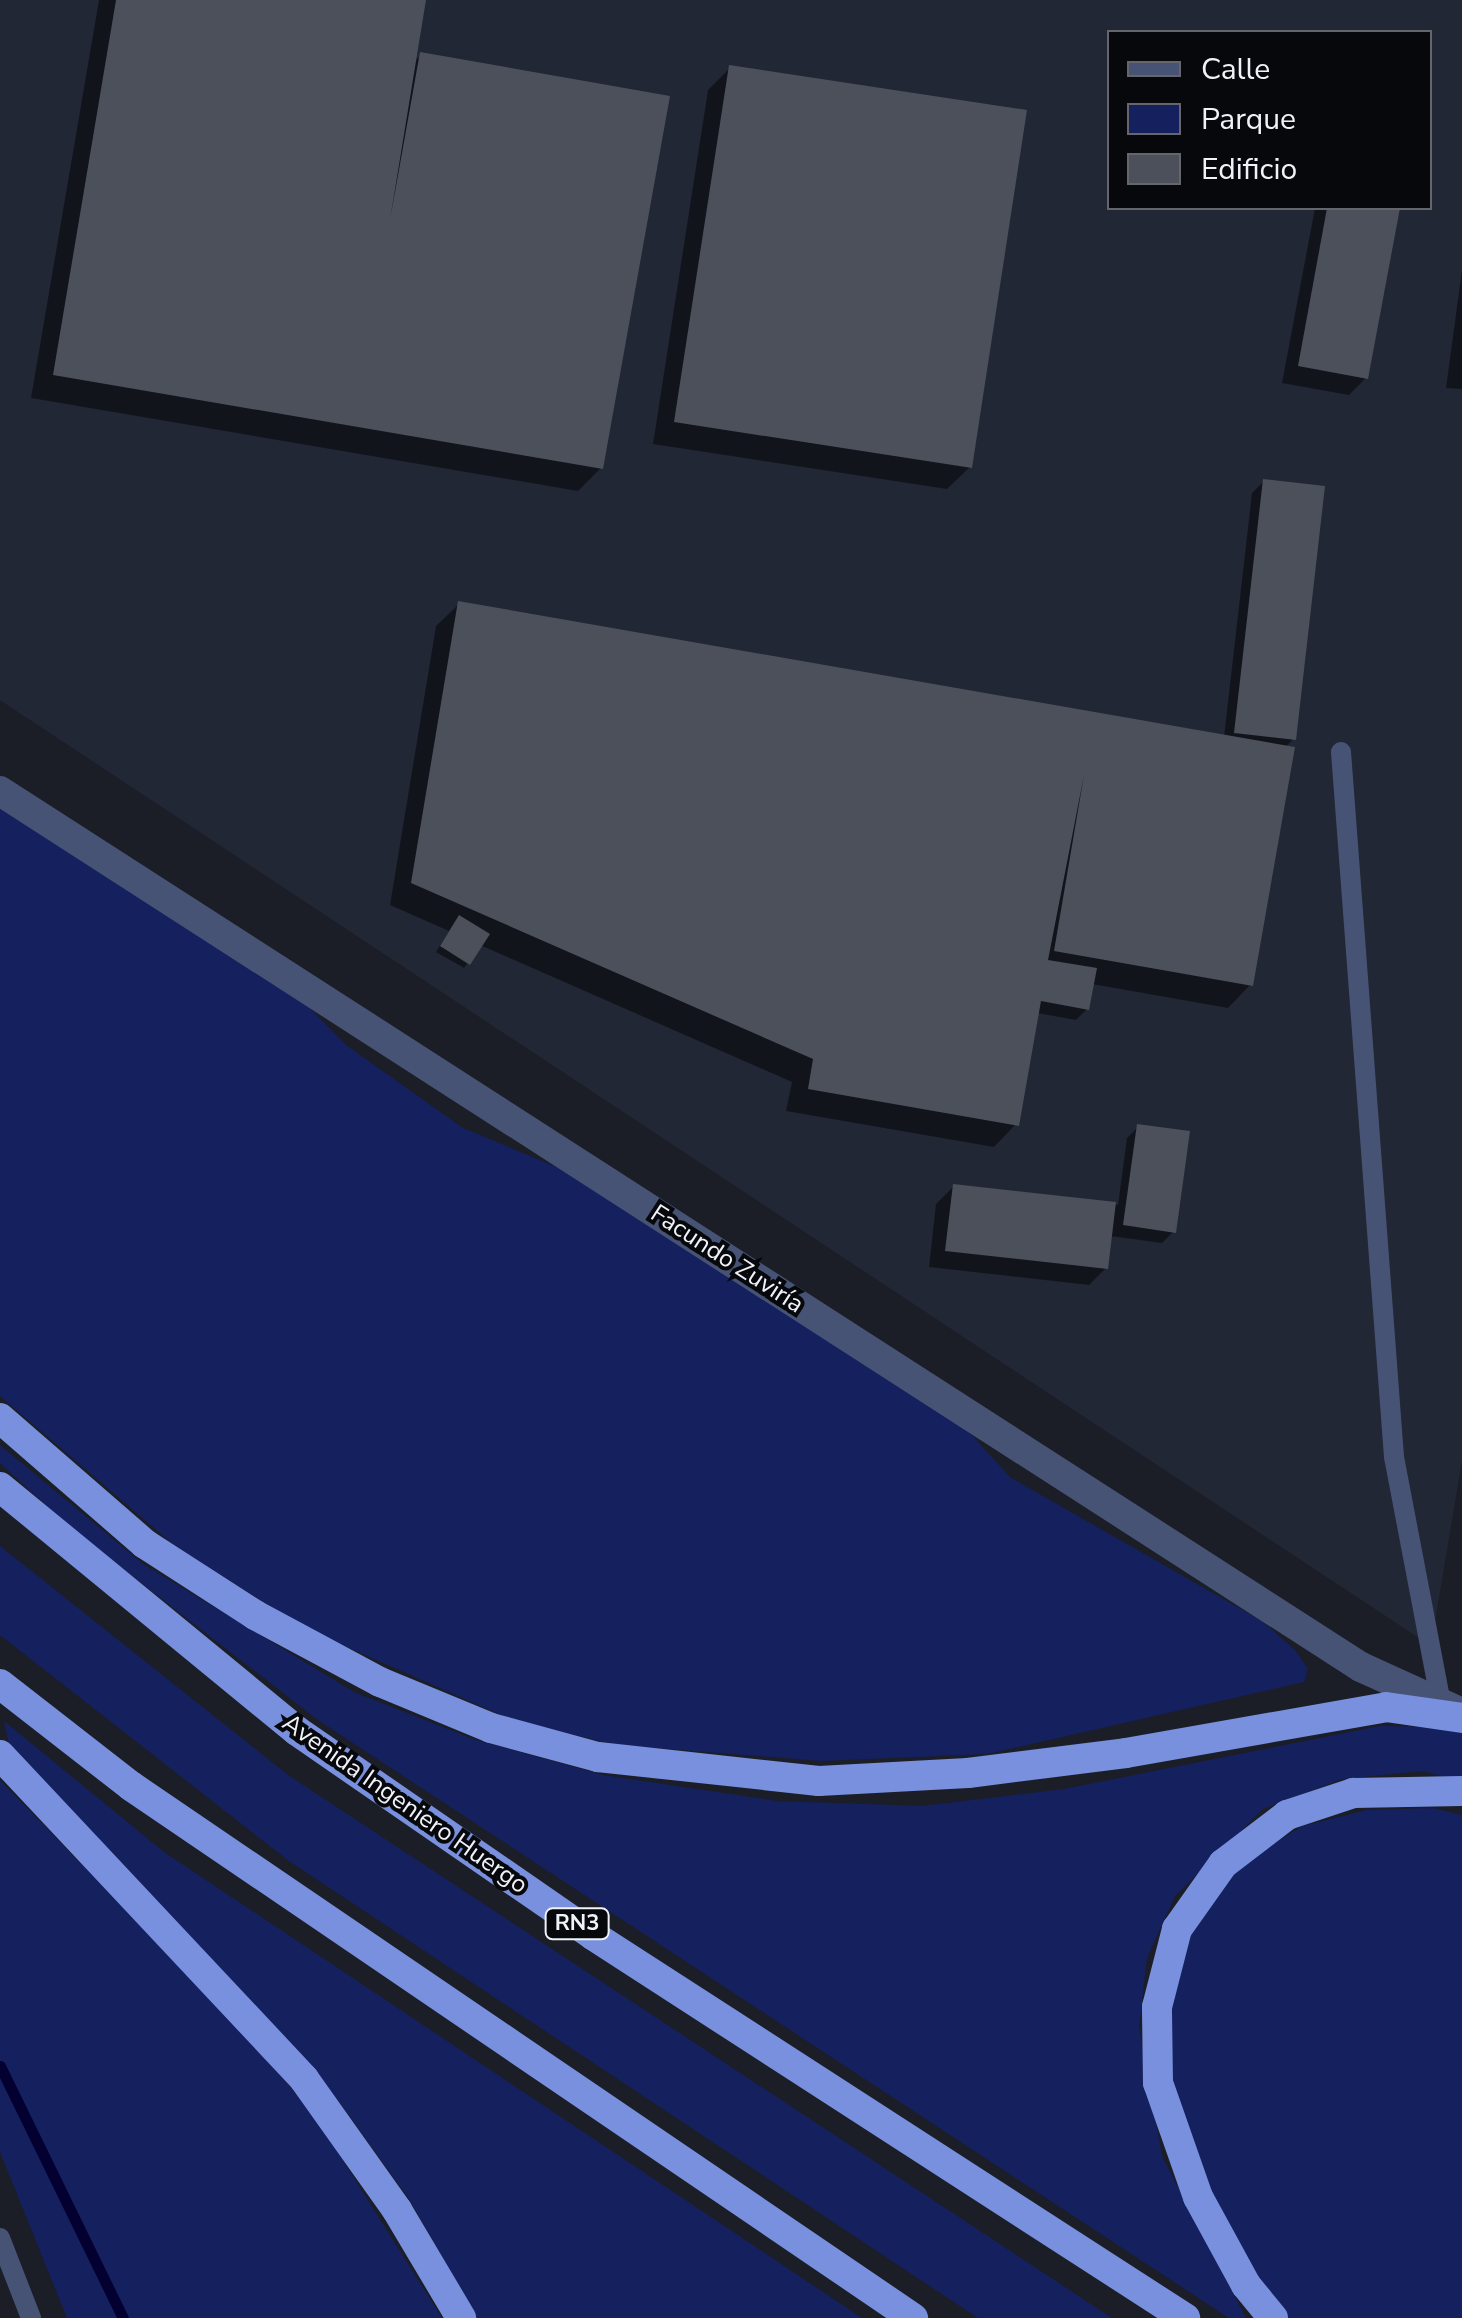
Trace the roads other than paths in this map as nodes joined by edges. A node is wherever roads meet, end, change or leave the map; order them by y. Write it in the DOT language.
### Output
graph roads {
  1 [pos="1341,752"];
  2 [pos="0,791"];
  3 [pos="0,1418"];
  4 [pos="0,1487"];
  5 [pos="0,1684"];
  6 [pos="1455,1711"];
  7 [pos="0,1755"];
  8 [pos="1462,1791"];
  9 [pos="0,2238"];
  10 [pos="31,2318"];
  11 [pos="460,2318"];
  12 [pos="914,2318"];
  13 [pos="1185,2318"];
  14 [pos="1273,2318"];
  1 -- 6 [label="lane"];
  2 -- 6 [label="street, Facundo Zuviría"];
  3 -- 6 [label="highway"];
  4 -- 13 [label="highway, Avenida Ingeniero Huergo / RN3"];
  5 -- 12 [label="highway"];
  7 -- 11 [label="highway"];
  8 -- 14 [label="highway"];
  9 -- 10 [label="lane"];
}
